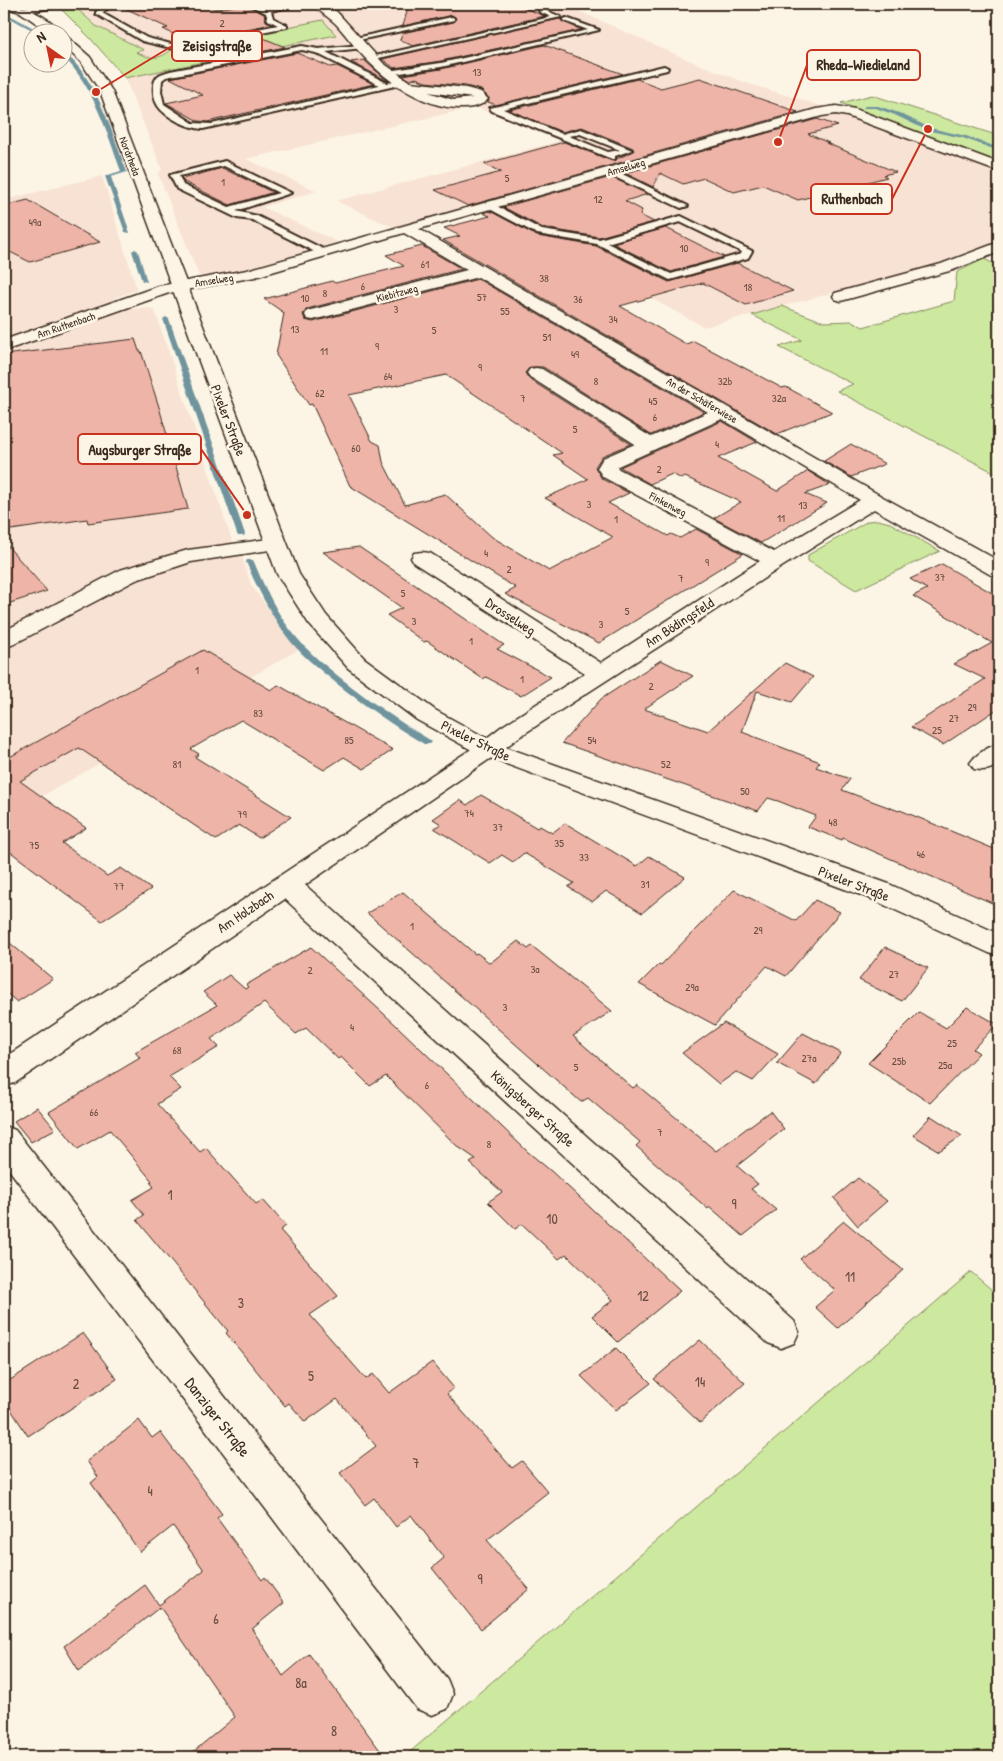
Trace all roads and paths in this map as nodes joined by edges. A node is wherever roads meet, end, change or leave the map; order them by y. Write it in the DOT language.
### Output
graph roads {
  1 [pos="7,4"];
  2 [pos="58,4"];
  3 [pos="110,4"];
  4 [pos="250,4"];
  5 [pos="298,4"];
  6 [pos="319,4"];
  7 [pos="534,4"];
  8 [pos="24,10"];
  9 [pos="264,10"];
  10 [pos="452,19"];
  11 [pos="566,20"];
  12 [pos="41,22"];
  13 [pos="358,43"];
  14 [pos="72,47"];
  15 [pos="318,51"];
  16 [pos="370,58"];
  17 [pos="664,68"];
  18 [pos="387,73"];
  19 [pos="405,84"];
  20 [pos="387,86"];
  21 [pos="477,102"];
  22 [pos="495,109"];
  23 [pos="562,136"];
  24 [pos="609,161"];
  25 [pos="999,168"];
  26 [pos="489,205"];
  27 [pos="684,206"];
  28 [pos="228,210"];
  29 [pos="406,228"];
  30 [pos="599,242"];
  31 [pos="999,247"];
  32 [pos="322,252"];
  33 [pos="481,271"];
  34 [pos="180,292"];
  35 [pos="840,296"];
  36 [pos="313,315"];
  37 [pos="4,346"];
  38 [pos="536,373"];
  39 [pos="722,412"];
  40 [pos="650,444"];
  41 [pos="874,500"];
  42 [pos="276,544"];
  43 [pos="422,558"];
  44 [pos="775,561"];
  45 [pos="999,570"];
  46 [pos="4,640"];
  47 [pos="600,673"];
  48 [pos="488,749"];
  49 [pos="286,884"];
  50 [pos="999,946"];
  51 [pos="4,1074"];
  52 [pos="4,1139"];
  53 [pos="780,1332"];
  54 [pos="432,1694"];
  1 -- 8 [label="street"];
  2 -- 8 [label="street"];
  3 -- 9 [label="lane"];
  4 -- 9 [label="lane"];
  5 -- 9 [label="lane"];
  6 -- 13 [label="street"];
  7 -- 16 [label="lane"];
  8 -- 12 [label="street"];
  10 -- 13 [label="lane"];
  11 -- 18 [label="lane"];
  13 -- 15 [label="lane"];
  13 -- 16 [label="street"];
  14 -- 34 [label="street, Nordrheda"];
  15 -- 20 [label="lane"];
  15 -- 20 [label="lane"];
  16 -- 18 [label="street"];
  17 -- 22 [label="lane"];
  18 -- 19 [label="street"];
  19 -- 20 [label="lane"];
  19 -- 21 [label="street"];
  21 -- 22 [label="lane"];
  22 -- 23 [label="lane"];
  23 -- 24 [label="lane"];
  23 -- 24 [label="lane"];
  24 -- 25 [label="street, Amselweg"];
  24 -- 26 [label="street, Amselweg"];
  24 -- 27 [label="lane"];
  26 -- 29 [label="street, Amselweg"];
  26 -- 30 [label="lane"];
  28 -- 28 [label="lane"];
  28 -- 32 [label="lane"];
  29 -- 32 [label="street, Amselweg"];
  29 -- 33 [label="street, An der Schäferwiese"];
  30 -- 30 [label="lane"];
  31 -- 35 [label="street"];
  32 -- 34 [label="street, Amselweg"];
  33 -- 36 [label="street, Kiebitzweg"];
  33 -- 39 [label="street, An der Schäferwiese"];
  34 -- 37 [label="street, Am Ruthenbach"];
  34 -- 42 [label="street, Pixeler Straße"];
  38 -- 40 [label="street"];
  39 -- 40 [label="street, Finkenweg"];
  39 -- 41 [label="street, An der Schäferwiese"];
  40 -- 44 [label="street, Finkenweg"];
  41 -- 44 [label="street, Am Bödingsfeld"];
  41 -- 45 [label="street, An der Schäferwiese"];
  42 -- 46 [label="street"];
  42 -- 48 [label="street, Pixeler Straße"];
  43 -- 47 [label="street, Drosselweg"];
  44 -- 47 [label="street, Am Bödingsfeld"];
  47 -- 48 [label="street, Am Bödingsfeld"];
  48 -- 49 [label="street, Am Holzbach"];
  48 -- 50 [label="street, Pixeler Straße"];
  49 -- 51 [label="street, Am Holzbach"];
  49 -- 53 [label="street, Königsberger Straße"];
  52 -- 54 [label="street, Danziger Straße"];
}
